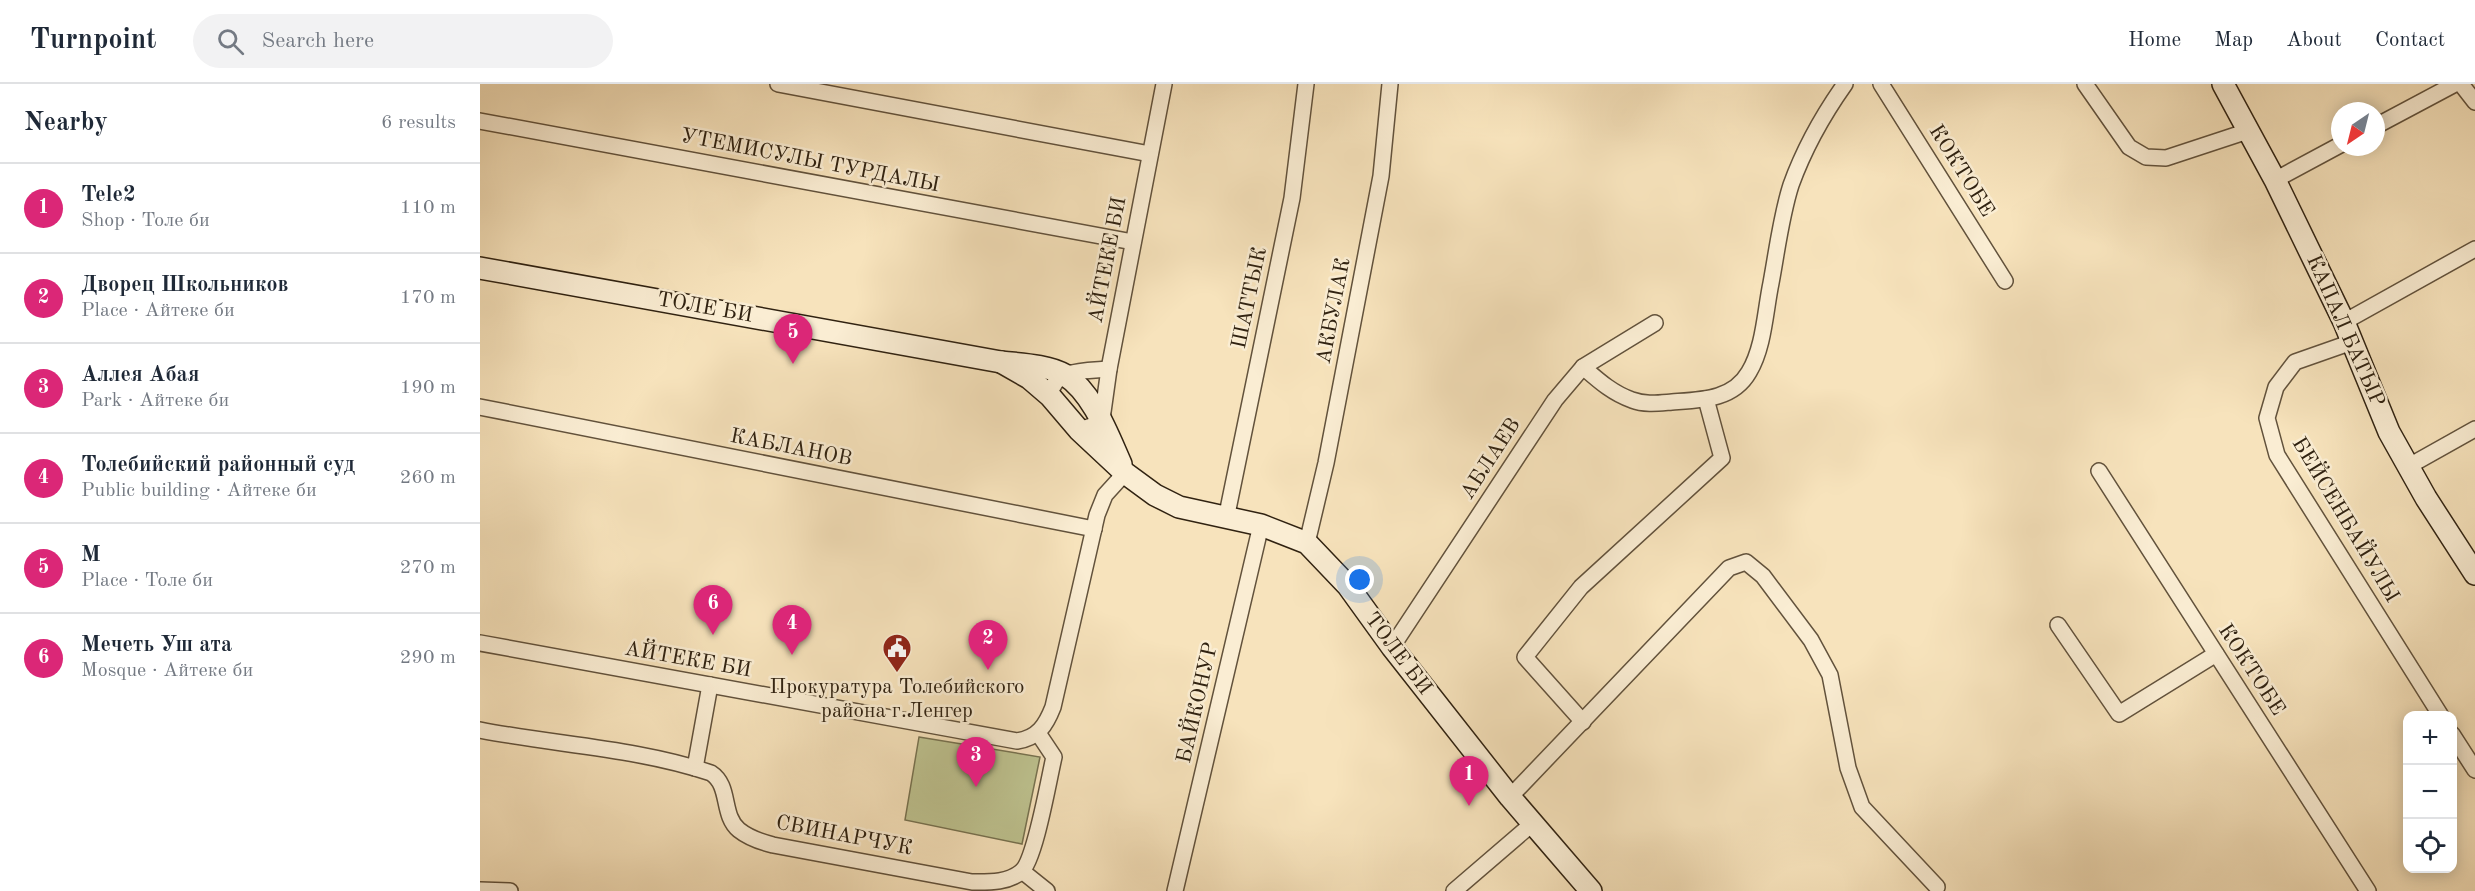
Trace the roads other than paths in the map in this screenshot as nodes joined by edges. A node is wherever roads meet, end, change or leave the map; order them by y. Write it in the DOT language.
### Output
graph roads {
  1 [pos="778,84"];
  2 [pos="1164,84"];
  3 [pos="1306,84"];
  4 [pos="1390,84"];
  5 [pos="1845,84"];
  6 [pos="1881,84"];
  7 [pos="2085,84"];
  8 [pos="2223,84"];
  9 [pos="2455,84"];
  10 [pos="2461,84"];
  11 [pos="2475,102"];
  12 [pos="480,121"];
  13 [pos="2385,121"];
  14 [pos="2248,131"];
  15 [pos="2331,150"];
  16 [pos="1150,154"];
  17 [pos="2275,180"];
  18 [pos="1133,242"];
  19 [pos="2475,249"];
  20 [pos="480,268"];
  21 [pos="2005,281"];
  22 [pos="2344,322"];
  23 [pos="1655,323"];
  24 [pos="2352,342"];
  25 [pos="1001,362"];
  26 [pos="1583,367"];
  27 [pos="1109,369"];
  28 [pos="1064,375"];
  29 [pos="1050,396"];
  30 [pos="1706,399"];
  31 [pos="480,407"];
  32 [pos="1102,419"];
  33 [pos="2475,429"];
  34 [pos="1078,430"];
  35 [pos="2409,466"];
  36 [pos="2099,471"];
  37 [pos="1125,473"];
  38 [pos="1226,519"];
  39 [pos="1261,525"];
  40 [pos="1094,530"];
  41 [pos="1307,543"];
  42 [pos="2473,567"];
  43 [pos="2058,625"];
  44 [pos="480,643"];
  45 [pos="1392,647"];
  46 [pos="2217,654"];
  47 [pos="710,685"];
  48 [pos="2438,711"];
  49 [pos="1583,722"];
  50 [pos="480,730"];
  51 [pos="1038,733"];
  52 [pos="2457,742"];
  53 [pos="695,768"];
  54 [pos="2475,770"];
  55 [pos="1510,797"];
  56 [pos="1533,823"];
  57 [pos="1022,871"];
  58 [pos="1937,887"];
  59 [pos="480,890"];
  60 [pos="510,891"];
  61 [pos="1047,891"];
  62 [pos="1175,891"];
  63 [pos="1454,891"];
  64 [pos="1591,891"];
  65 [pos="2368,891"];
  1 -- 16 [label="street"];
  2 -- 16 [label="street, АЙТЕКЕ БИ"];
  3 -- 38 [label="street, ШАТТЫК"];
  4 -- 41 [label="street, АКБУЛАК"];
  5 -- 30 [label="street"];
  6 -- 21 [label="street, КОКТОБЕ"];
  7 -- 14 [label="street"];
  8 -- 14 [label="main road, КАПАЛ БАТЫР"];
  9 -- 13 [label="street"];
  10 -- 11 [label="street"];
  12 -- 18 [label="street, УТЕМИСУЛЫ ТУРДАЛЫ"];
  14 -- 17 [label="main road, КАПАЛ БАТЫР"];
  15 -- 17 [label="street"];
  16 -- 18 [label="street, АЙТЕКЕ БИ"];
  17 -- 22 [label="main road, КАПАЛ БАТЫР"];
  18 -- 27 [label="street, АЙТЕКЕ БИ"];
  19 -- 22 [label="street"];
  20 -- 25 [label="main road, ТОЛЕ БИ"];
  22 -- 24 [label="main road, КАПАЛ БАТЫР"];
  23 -- 26 [label="street, АБЛАЕВ"];
  24 -- 35 [label="main road, КАПАЛ БАТЫР"];
  24 -- 48 [label="street, БЕЙСЕНБАЙУЛЫ"];
  25 -- 28 [label="main road, ТОЛЕ БИ"];
  25 -- 29 [label="main road, ТОЛЕ БИ"];
  26 -- 30 [label="street"];
  26 -- 45 [label="street, АБЛАЕВ"];
  27 -- 28 [label="street"];
  27 -- 32 [label="street, АЙТЕКЕ БИ"];
  28 -- 29 [label="street"];
  28 -- 32 [label="main road, ТОЛЕ БИ"];
  29 -- 34 [label="main road, ТОЛЕ БИ"];
  30 -- 49 [label="street"];
  31 -- 40 [label="street, КАБЛАНОВ"];
  32 -- 34 [label="street"];
  32 -- 37 [label="main road, ТОЛЕ БИ"];
  33 -- 35 [label="street"];
  34 -- 37 [label="main road, ТОЛЕ БИ"];
  35 -- 42 [label="main road, КАПАЛ БАТЫР"];
  36 -- 46 [label="street, КОКТОБЕ"];
  37 -- 38 [label="main road, ТОЛЕ БИ"];
  37 -- 40 [label="street"];
  38 -- 39 [label="main road, ТОЛЕ БИ"];
  39 -- 41 [label="main road, ТОЛЕ БИ"];
  39 -- 62 [label="street, БАЙКОНУР"];
  40 -- 51 [label="street"];
  41 -- 45 [label="main road, ТОЛЕ БИ"];
  43 -- 46 [label="street"];
  44 -- 47 [label="street, АЙТЕКЕ БИ"];
  45 -- 55 [label="main road, ТОЛЕ БИ"];
  46 -- 65 [label="street, КОКТОБЕ"];
  47 -- 51 [label="street, АЙТЕКЕ БИ"];
  47 -- 53 [label="street"];
  49 -- 55 [label="street"];
  49 -- 58 [label="street"];
  50 -- 53 [label="street, СВИНАРЧУК"];
  51 -- 57 [label="street"];
  52 -- 54 [label="street"];
  53 -- 57 [label="street, СВИНАРЧУК"];
  55 -- 56 [label="main road, ТОЛЕ БИ"];
  56 -- 63 [label="street"];
  56 -- 64 [label="main road, ТОЛЕ БИ"];
  57 -- 61 [label="street"];
  59 -- 60 [label="street"];
}
